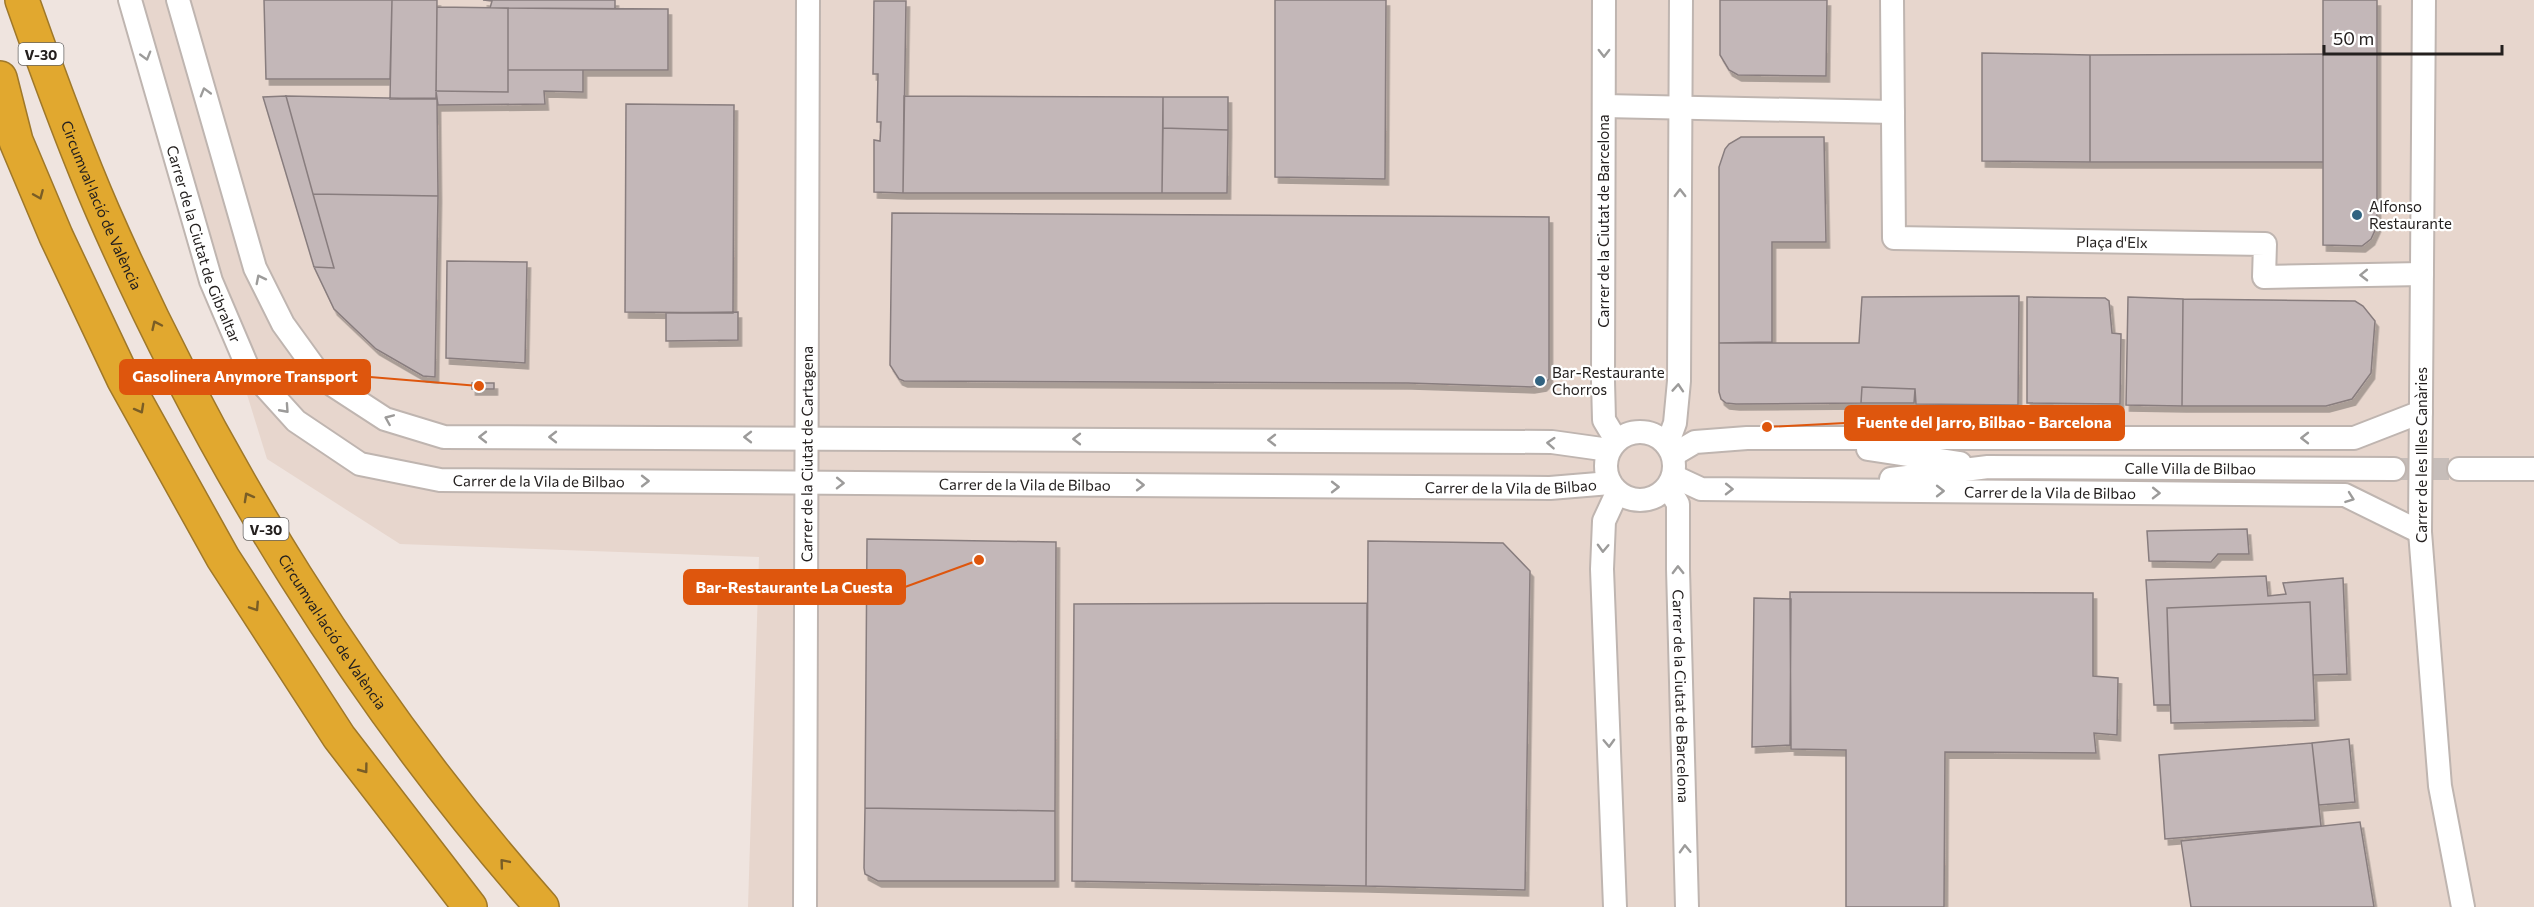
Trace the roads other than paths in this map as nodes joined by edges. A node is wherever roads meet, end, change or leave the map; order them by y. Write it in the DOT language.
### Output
graph roads {
  1 [pos="22,0"];
  2 [pos="130,0"];
  3 [pos="178,0"];
  4 [pos="808,0"];
  5 [pos="1604,0"];
  6 [pos="1681,0"];
  7 [pos="1892,0"];
  8 [pos="2424,0"];
  9 [pos="0,78"];
  10 [pos="1604,106"];
  11 [pos="1680,108"];
  12 [pos="1893,112"];
  13 [pos="8,128"];
  14 [pos="2422,274"];
  15 [pos="2421,412"];
  16 [pos="806,437"];
  17 [pos="1795,438"];
  18 [pos="1613,445"];
  19 [pos="1670,466"];
  20 [pos="1988,467"];
  21 [pos="2394,469"];
  22 [pos="2459,469"];
  23 [pos="2534,470"];
  24 [pos="440,480"];
  25 [pos="806,483"];
  26 [pos="1614,488"];
  27 [pos="1797,490"];
  28 [pos="2420,532"];
  29 [pos="470,907"];
  30 [pos="542,907"];
  31 [pos="805,907"];
  32 [pos="1615,907"];
  33 [pos="1687,907"];
  34 [pos="2463,907"];
  30 -- 1 [label="highway, Circumval·lació de València / V-30, one-way"];
  2 -- 24 [label="street, Carrer de la Ciutat de Gibraltar, one-way"];
  16 -- 3 [label="street, one-way"];
  4 -- 16 [label="street, Carrer de la Ciutat de Cartagena"];
  5 -- 10 [label="street, Carrer de la Ciutat de Barcelona, one-way"];
  6 -- 11 [label="street"];
  7 -- 12 [label="street, Plaça d'Elx"];
  8 -- 14 [label="street, Carrer de les Illes Canàries"];
  9 -- 13 [label="highway"];
  10 -- 11 [label="street, Carrer de la Ciutat de Barcelona"];
  10 -- 18 [label="street, Carrer de la Ciutat de Barcelona"];
  11 -- 12 [label="street"];
  19 -- 11 [label="street, one-way"];
  14 -- 12 [label="street, Plaça d'Elx, one-way"];
  13 -- 29 [label="highway, one-way"];
  14 -- 15 [label="street, Carrer de les Illes Canàries"];
  15 -- 17 [label="street, one-way"];
  15 -- 28 [label="street, Carrer de les Illes Canàries"];
  18 -- 16 [label="street, one-way"];
  16 -- 25 [label="street, Carrer de la Ciutat de Cartagena"];
  17 -- 19 [label="street"];
  17 -- 20 [label="street, Calle Villa de Bilbao"];
  18 -- 19 [label="street"];
  18 -- 26 [label="street"];
  19 -- 26 [label="street"];
  19 -- 27 [label="street, Carrer de la Vila de Bilbao, one-way"];
  33 -- 19 [label="street, Carrer de la Ciutat de Barcelona, one-way"];
  20 -- 21 [label="street, Calle Villa de Bilbao"];
  20 -- 27 [label="street, Calle Villa de Bilbao"];
  22 -- 23 [label="street"];
  24 -- 25 [label="street, Carrer de la Vila de Bilbao, one-way"];
  25 -- 26 [label="street, Carrer de la Vila de Bilbao, one-way"];
  25 -- 31 [label="street, Carrer de la Ciutat de Cartagena"];
  26 -- 32 [label="street, one-way"];
  27 -- 28 [label="street, Carrer de la Vila de Bilbao, one-way"];
  28 -- 34 [label="street, Carrer de les Illes Canàries"];
}
